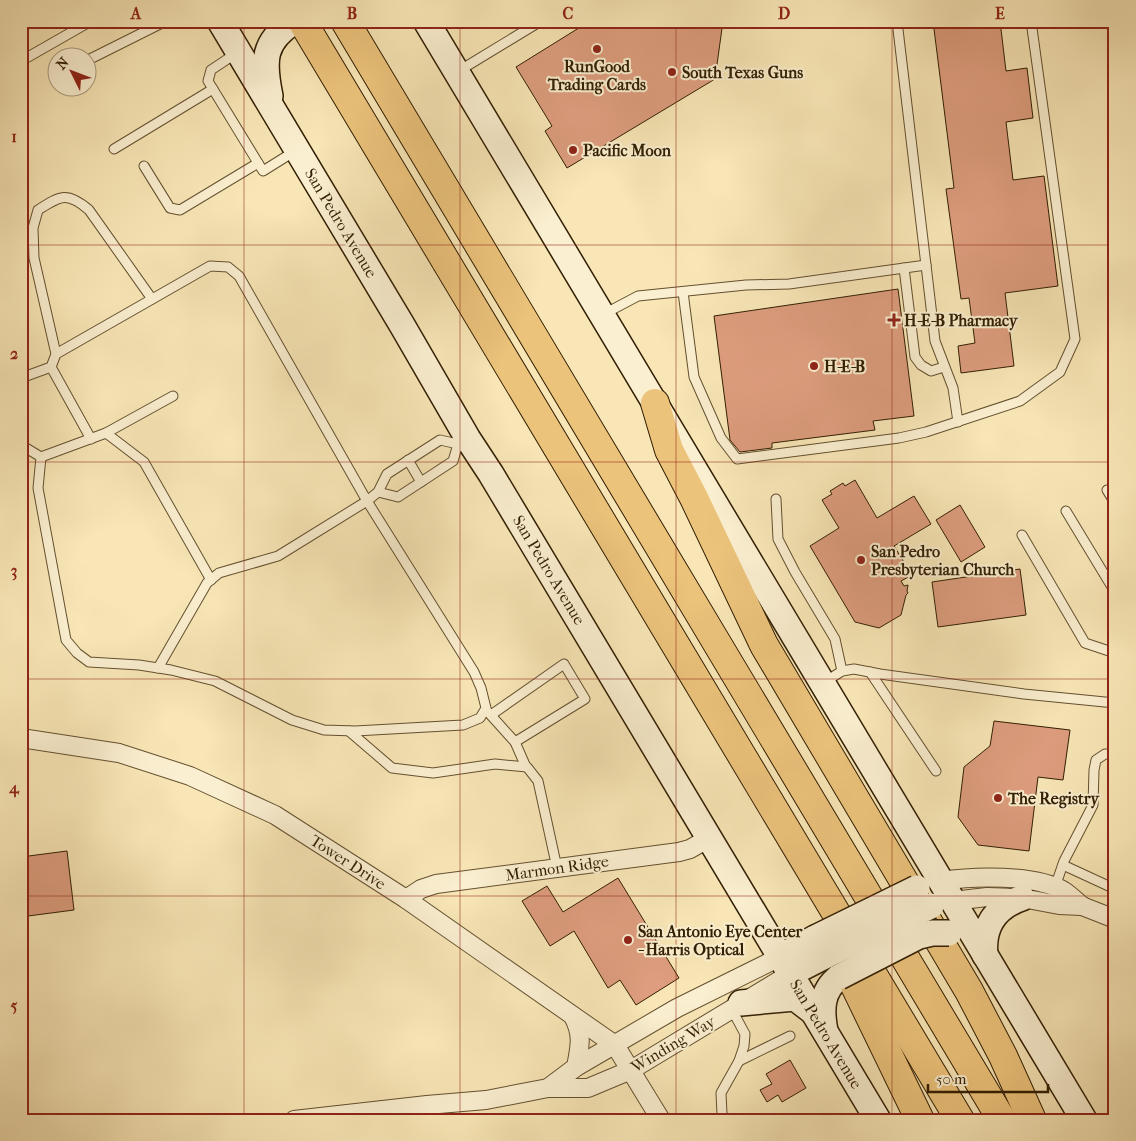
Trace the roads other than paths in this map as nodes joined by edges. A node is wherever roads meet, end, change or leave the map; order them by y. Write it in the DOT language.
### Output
graph roads {
  1 [pos="91,21"];
  2 [pos="166,21"];
  3 [pos="295,21"];
  4 [pos="302,21"];
  5 [pos="426,21"];
  6 [pos="542,21"];
  7 [pos="897,21"];
  8 [pos="1031,21"];
  9 [pos="221,22"];
  10 [pos="348,26"];
  11 [pos="238,52"];
  12 [pos="98,55"];
  13 [pos="21,61"];
  14 [pos="457,73"];
  15 [pos="213,89"];
  16 [pos="272,108"];
  17 [pos="114,149"];
  18 [pos="297,150"];
  19 [pos="258,163"];
  20 [pos="144,166"];
  21 [pos="926,265"];
  22 [pos="904,268"];
  23 [pos="682,292"];
  24 [pos="152,299"];
  25 [pos="602,315"];
  26 [pos="56,354"];
  27 [pos="51,367"];
  28 [pos="944,367"];
  29 [pos="21,378"];
  30 [pos="173,396"];
  31 [pos="655,403"];
  32 [pos="958,422"];
  33 [pos="106,433"];
  34 [pos="91,439"];
  35 [pos="463,442"];
  36 [pos="21,446"];
  37 [pos="41,457"];
  38 [pos="408,460"];
  39 [pos="421,482"];
  40 [pos="1107,490"];
  41 [pos="378,492"];
  42 [pos="776,499"];
  43 [pos="367,500"];
  44 [pos="1115,503"];
  45 [pos="1066,511"];
  46 [pos="1022,535"];
  47 [pos="211,580"];
  48 [pos="1115,592"];
  49 [pos="1115,653"];
  50 [pos="158,668"];
  51 [pos="870,672"];
  52 [pos="832,677"];
  53 [pos="1115,703"];
  54 [pos="488,711"];
  55 [pos="349,731"];
  56 [pos="21,738"];
  57 [pos="515,742"];
  58 [pos="1115,754"];
  59 [pos="526,767"];
  60 [pos="936,771"];
  61 [pos="709,838"];
  62 [pos="1063,865"];
  63 [pos="557,868"];
  64 [pos="1054,887"];
  65 [pos="1115,889"];
  66 [pos="936,894"];
  67 [pos="1022,898"];
  68 [pos="406,899"];
  69 [pos="1082,906"];
  70 [pos="1115,919"];
  71 [pos="856,947"];
  72 [pos="983,952"];
  73 [pos="785,965"];
  74 [pos="704,995"];
  75 [pos="730,1009"];
  76 [pos="812,1011"];
  77 [pos="573,1016"];
  78 [pos="826,1032"];
  79 [pos="790,1036"];
  80 [pos="615,1045"];
  81 [pos="739,1061"];
  82 [pos="576,1067"];
  83 [pos="631,1070"];
  84 [pos="548,1088"];
  85 [pos="872,1118"];
  86 [pos="294,1120"];
  87 [pos="661,1120"];
  88 [pos="725,1120"];
  89 [pos="920,1120"];
  90 [pos="960,1120"];
  91 [pos="1002,1120"];
  92 [pos="1032,1120"];
  93 [pos="1084,1120"];
  1 -- 13 [label="lane"];
  2 -- 12 [label="lane"];
  3 -- 16 [label="main road"];
  4 -- 71 [label="highway"];
  5 -- 14 [label="main road"];
  6 -- 14 [label="lane"];
  7 -- 21 [label="lane"];
  8 -- 32 [label="lane"];
  9 -- 11 [label="main road, San Pedro Avenue"];
  10 -- 91 [label="highway"];
  11 -- 15 [label="lane"];
  11 -- 16 [label="main road, San Pedro Avenue"];
  14 -- 25 [label="main road"];
  15 -- 17 [label="lane"];
  15 -- 19 [label="lane"];
  16 -- 18 [label="main road, San Pedro Avenue"];
  18 -- 19 [label="lane"];
  18 -- 35 [label="main road, San Pedro Avenue"];
  19 -- 20 [label="lane"];
  21 -- 22 [label="lane"];
  21 -- 28 [label="lane"];
  22 -- 23 [label="lane"];
  22 -- 28 [label="lane"];
  23 -- 25 [label="lane"];
  23 -- 32 [label="lane"];
  24 -- 26 [label="lane"];
  24 -- 26 [label="lane"];
  24 -- 43 [label="lane"];
  25 -- 31 [label="main road"];
  26 -- 27 [label="lane"];
  27 -- 29 [label="lane"];
  27 -- 34 [label="lane"];
  28 -- 32 [label="lane"];
  30 -- 33 [label="lane"];
  31 -- 52 [label="main road"];
  31 -- 92 [label="highway"];
  33 -- 34 [label="lane"];
  33 -- 47 [label="lane"];
  34 -- 37 [label="lane"];
  35 -- 38 [label="lane"];
  35 -- 39 [label="lane"];
  35 -- 61 [label="main road, San Pedro Avenue"];
  36 -- 37 [label="lane"];
  37 -- 50 [label="lane"];
  38 -- 39 [label="lane"];
  38 -- 41 [label="lane"];
  39 -- 41 [label="lane"];
  40 -- 44 [label="lane"];
  41 -- 43 [label="lane"];
  42 -- 52 [label="lane"];
  43 -- 47 [label="lane"];
  43 -- 54 [label="lane"];
  45 -- 48 [label="lane"];
  46 -- 49 [label="lane"];
  47 -- 50 [label="lane"];
  50 -- 55 [label="lane"];
  51 -- 52 [label="lane"];
  51 -- 53 [label="lane"];
  51 -- 60 [label="lane"];
  52 -- 66 [label="main road"];
  54 -- 55 [label="lane"];
  54 -- 57 [label="lane"];
  54 -- 57 [label="lane"];
  55 -- 59 [label="lane"];
  56 -- 68 [label="street, Tower Drive"];
  57 -- 59 [label="lane"];
  58 -- 62 [label="lane"];
  59 -- 63 [label="lane"];
  61 -- 63 [label="street, Marmon Ridge"];
  61 -- 73 [label="main road, San Pedro Avenue"];
  62 -- 64 [label="lane"];
  62 -- 65 [label="lane"];
  63 -- 68 [label="street, Marmon Ridge"];
  64 -- 66 [label="street"];
  64 -- 69 [label="street"];
  66 -- 67 [label="street"];
  66 -- 72 [label="main road"];
  66 -- 73 [label="main road, bridge"];
  67 -- 69 [label="street"];
  67 -- 72 [label="main road"];
  68 -- 77 [label="street, Tower Drive"];
  69 -- 70 [label="street"];
  71 -- 89 [label="highway"];
  71 -- 90 [label="highway"];
  72 -- 78 [label="main road, bridge"];
  72 -- 93 [label="main road"];
  73 -- 74 [label="street, Winding Way"];
  73 -- 75 [label="street, Winding Way"];
  73 -- 76 [label="main road, San Pedro Avenue"];
  74 -- 75 [label="street"];
  74 -- 80 [label="street, Winding Way"];
  75 -- 76 [label="main road"];
  75 -- 81 [label="lane"];
  75 -- 83 [label="street, Winding Way"];
  76 -- 78 [label="main road, San Pedro Avenue"];
  77 -- 80 [label="street, Tower Drive"];
  77 -- 82 [label="street"];
  78 -- 85 [label="main road, San Pedro Avenue"];
  79 -- 81 [label="lane"];
  80 -- 82 [label="street, Winding Way"];
  80 -- 83 [label="street, Tower Drive"];
  81 -- 88 [label="lane"];
  82 -- 84 [label="street, Winding Way"];
  83 -- 84 [label="street, Winding Way"];
  83 -- 87 [label="street, Tower Drive"];
  84 -- 86 [label="street, Winding Way"];
}
